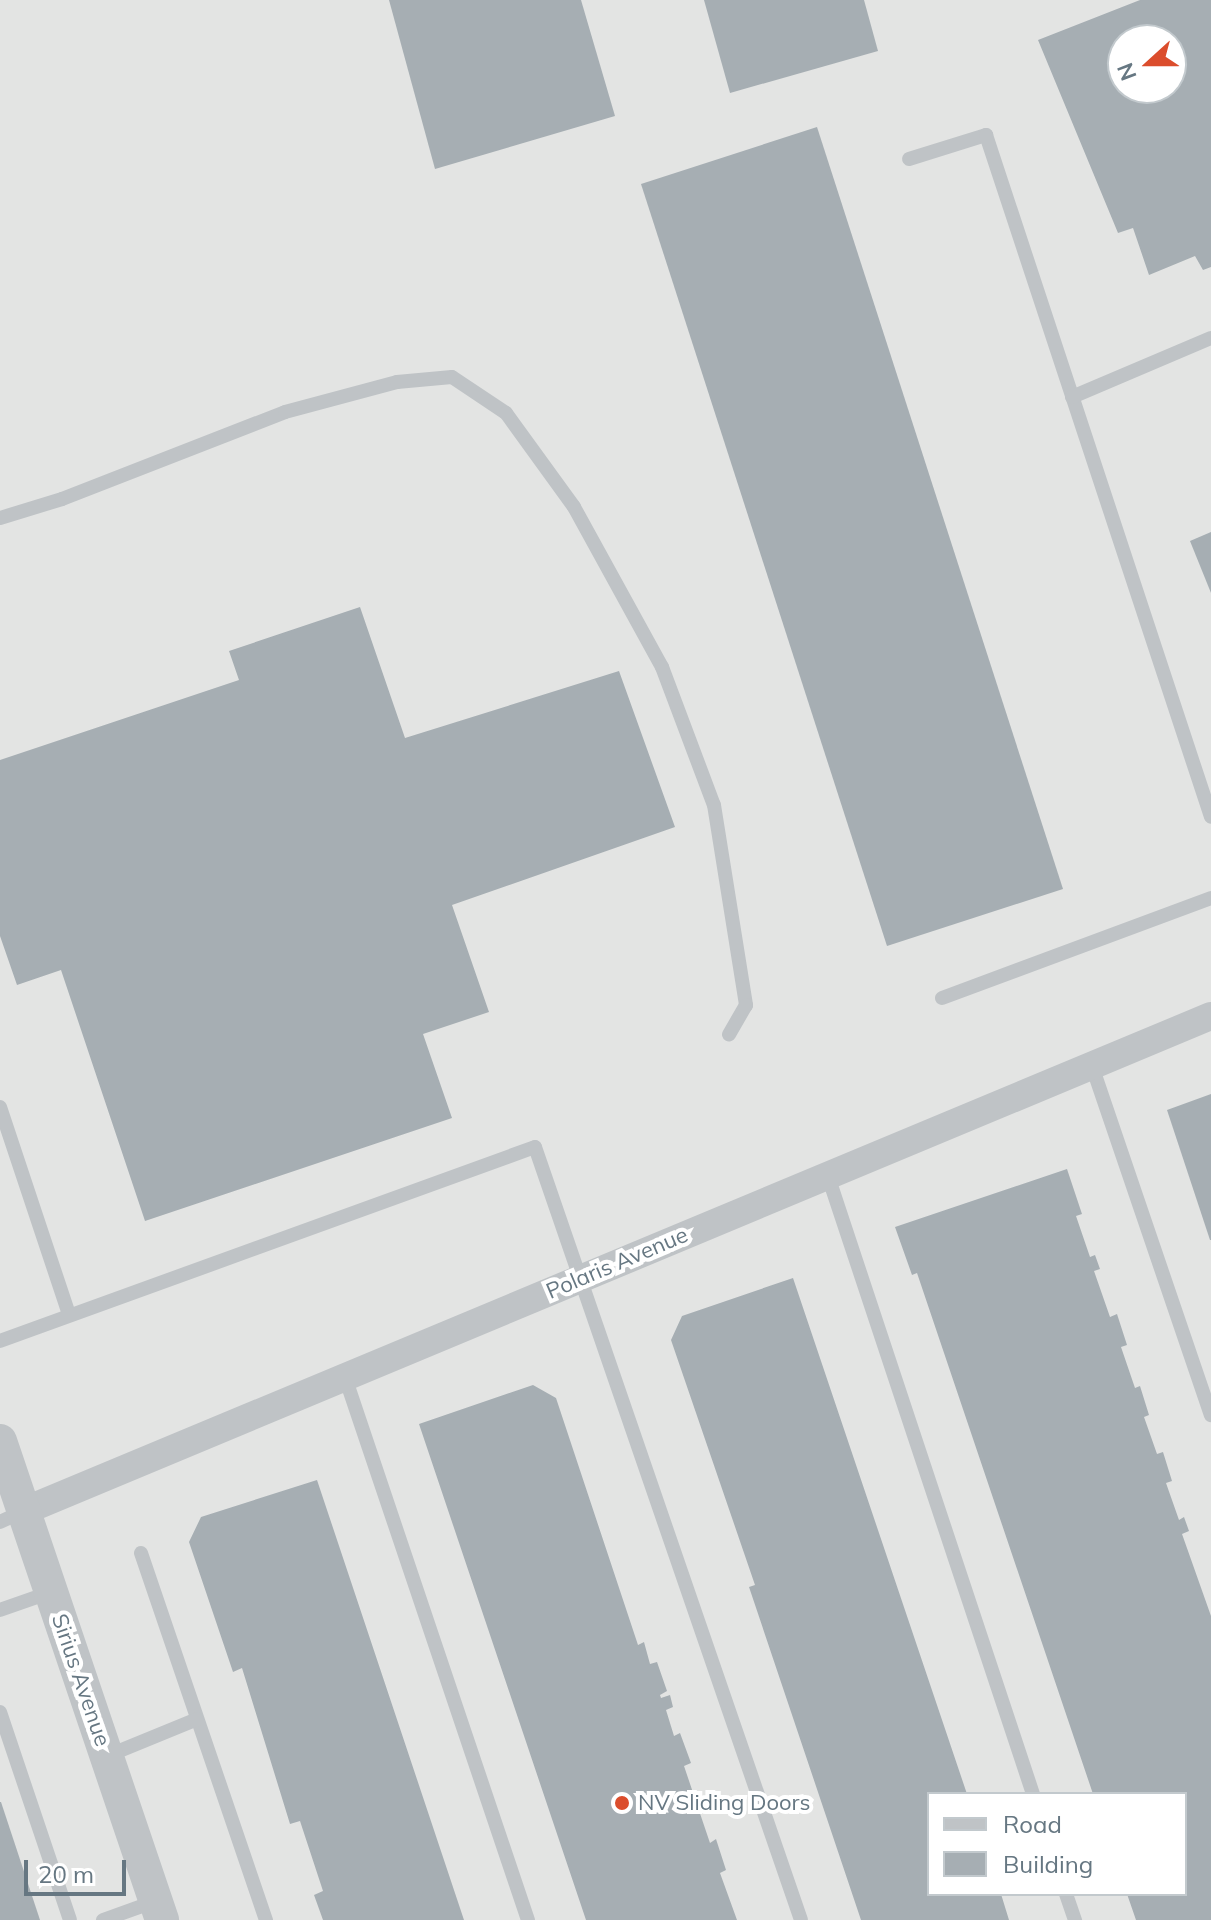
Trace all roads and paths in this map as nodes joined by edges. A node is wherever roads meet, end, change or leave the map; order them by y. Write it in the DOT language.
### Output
graph roads {
  1 [pos="909,159"];
  2 [pos="1211,338"];
  3 [pos="1072,397"];
  4 [pos="0,518"];
  5 [pos="1211,817"];
  6 [pos="1211,898"];
  7 [pos="942,998"];
  8 [pos="1211,1016"];
  9 [pos="729,1035"];
  10 [pos="1092,1066"];
  11 [pos="0,1107"];
  12 [pos="828,1176"];
  13 [pos="580,1279"];
  14 [pos="69,1315"];
  15 [pos="0,1341"];
  16 [pos="345,1377"];
  17 [pos="1211,1415"];
  18 [pos="0,1441"];
  19 [pos="12,1516"];
  20 [pos="141,1553"];
  21 [pos="51,1592"];
  22 [pos="0,1610"];
  23 [pos="0,1712"];
  24 [pos="197,1719"];
  25 [pos="107,1756"];
  26 [pos="1032,1792"];
  27 [pos="1067,1896"];
  28 [pos="159,1911"];
  29 [pos="70,1920"];
  30 [pos="103,1920"];
  31 [pos="266,1920"];
  32 [pos="528,1920"];
  33 [pos="801,1920"];
  34 [pos="1075,1920"];
  1 -- 3 [label="lane"];
  2 -- 3 [label="lane"];
  3 -- 5 [label="lane"];
  4 -- 9 [label="lane"];
  6 -- 7 [label="lane"];
  8 -- 10 [label="street, Polaris Avenue"];
  10 -- 12 [label="street, Polaris Avenue"];
  10 -- 17 [label="lane"];
  11 -- 14 [label="lane"];
  12 -- 13 [label="street, Polaris Avenue"];
  12 -- 26 [label="lane"];
  13 -- 14 [label="lane"];
  13 -- 16 [label="street, Polaris Avenue"];
  13 -- 33 [label="lane"];
  14 -- 15 [label="lane"];
  16 -- 19 [label="street, Polaris Avenue"];
  16 -- 32 [label="lane"];
  18 -- 19 [label="street, Sirius Avenue"];
  19 -- 21 [label="street, Sirius Avenue"];
  20 -- 24 [label="lane"];
  21 -- 22 [label="lane"];
  21 -- 25 [label="street, Sirius Avenue"];
  23 -- 29 [label="lane"];
  24 -- 25 [label="lane"];
  24 -- 31 [label="lane"];
  25 -- 28 [label="street, Sirius Avenue"];
  27 -- 34 [label="lane"];
  28 -- 30 [label="lane"];
}
